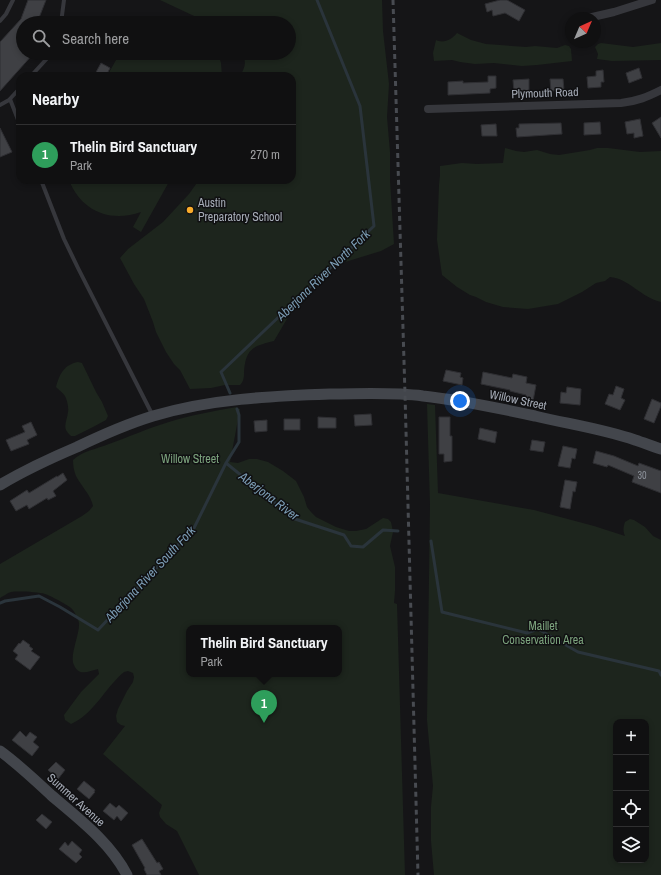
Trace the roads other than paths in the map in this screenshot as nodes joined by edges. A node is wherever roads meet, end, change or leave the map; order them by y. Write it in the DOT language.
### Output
graph roads {
  1 [pos="13,0"];
  2 [pos="64,0"];
  3 [pos="652,0"];
  4 [pos="601,15"];
  5 [pos="62,16"];
  6 [pos="0,21"];
  7 [pos="46,60"];
  8 [pos="35,72"];
  9 [pos="661,90"];
  10 [pos="16,92"];
  11 [pos="10,99"];
  12 [pos="0,105"];
  13 [pos="428,109"];
  14 [pos="16,115"];
  15 [pos="43,184"];
  16 [pos="153,416"];
  17 [pos="661,449"];
  18 [pos="0,485"];
  19 [pos="0,751"];
  20 [pos="127,875"];
  1 -- 6 [label="lane"];
  2 -- 5 [label="lane"];
  3 -- 4 [label="street"];
  7 -- 8 [label="lane"];
  9 -- 13 [label="street, Plymouth Road"];
  10 -- 11 [label="lane"];
  11 -- 12 [label="lane"];
  11 -- 14 [label="lane"];
  15 -- 16 [label="lane"];
  16 -- 17 [label="main road, Willow Street"];
  16 -- 18 [label="main road, Willow Street"];
  19 -- 20 [label="main road, Summer Avenue"];
}
